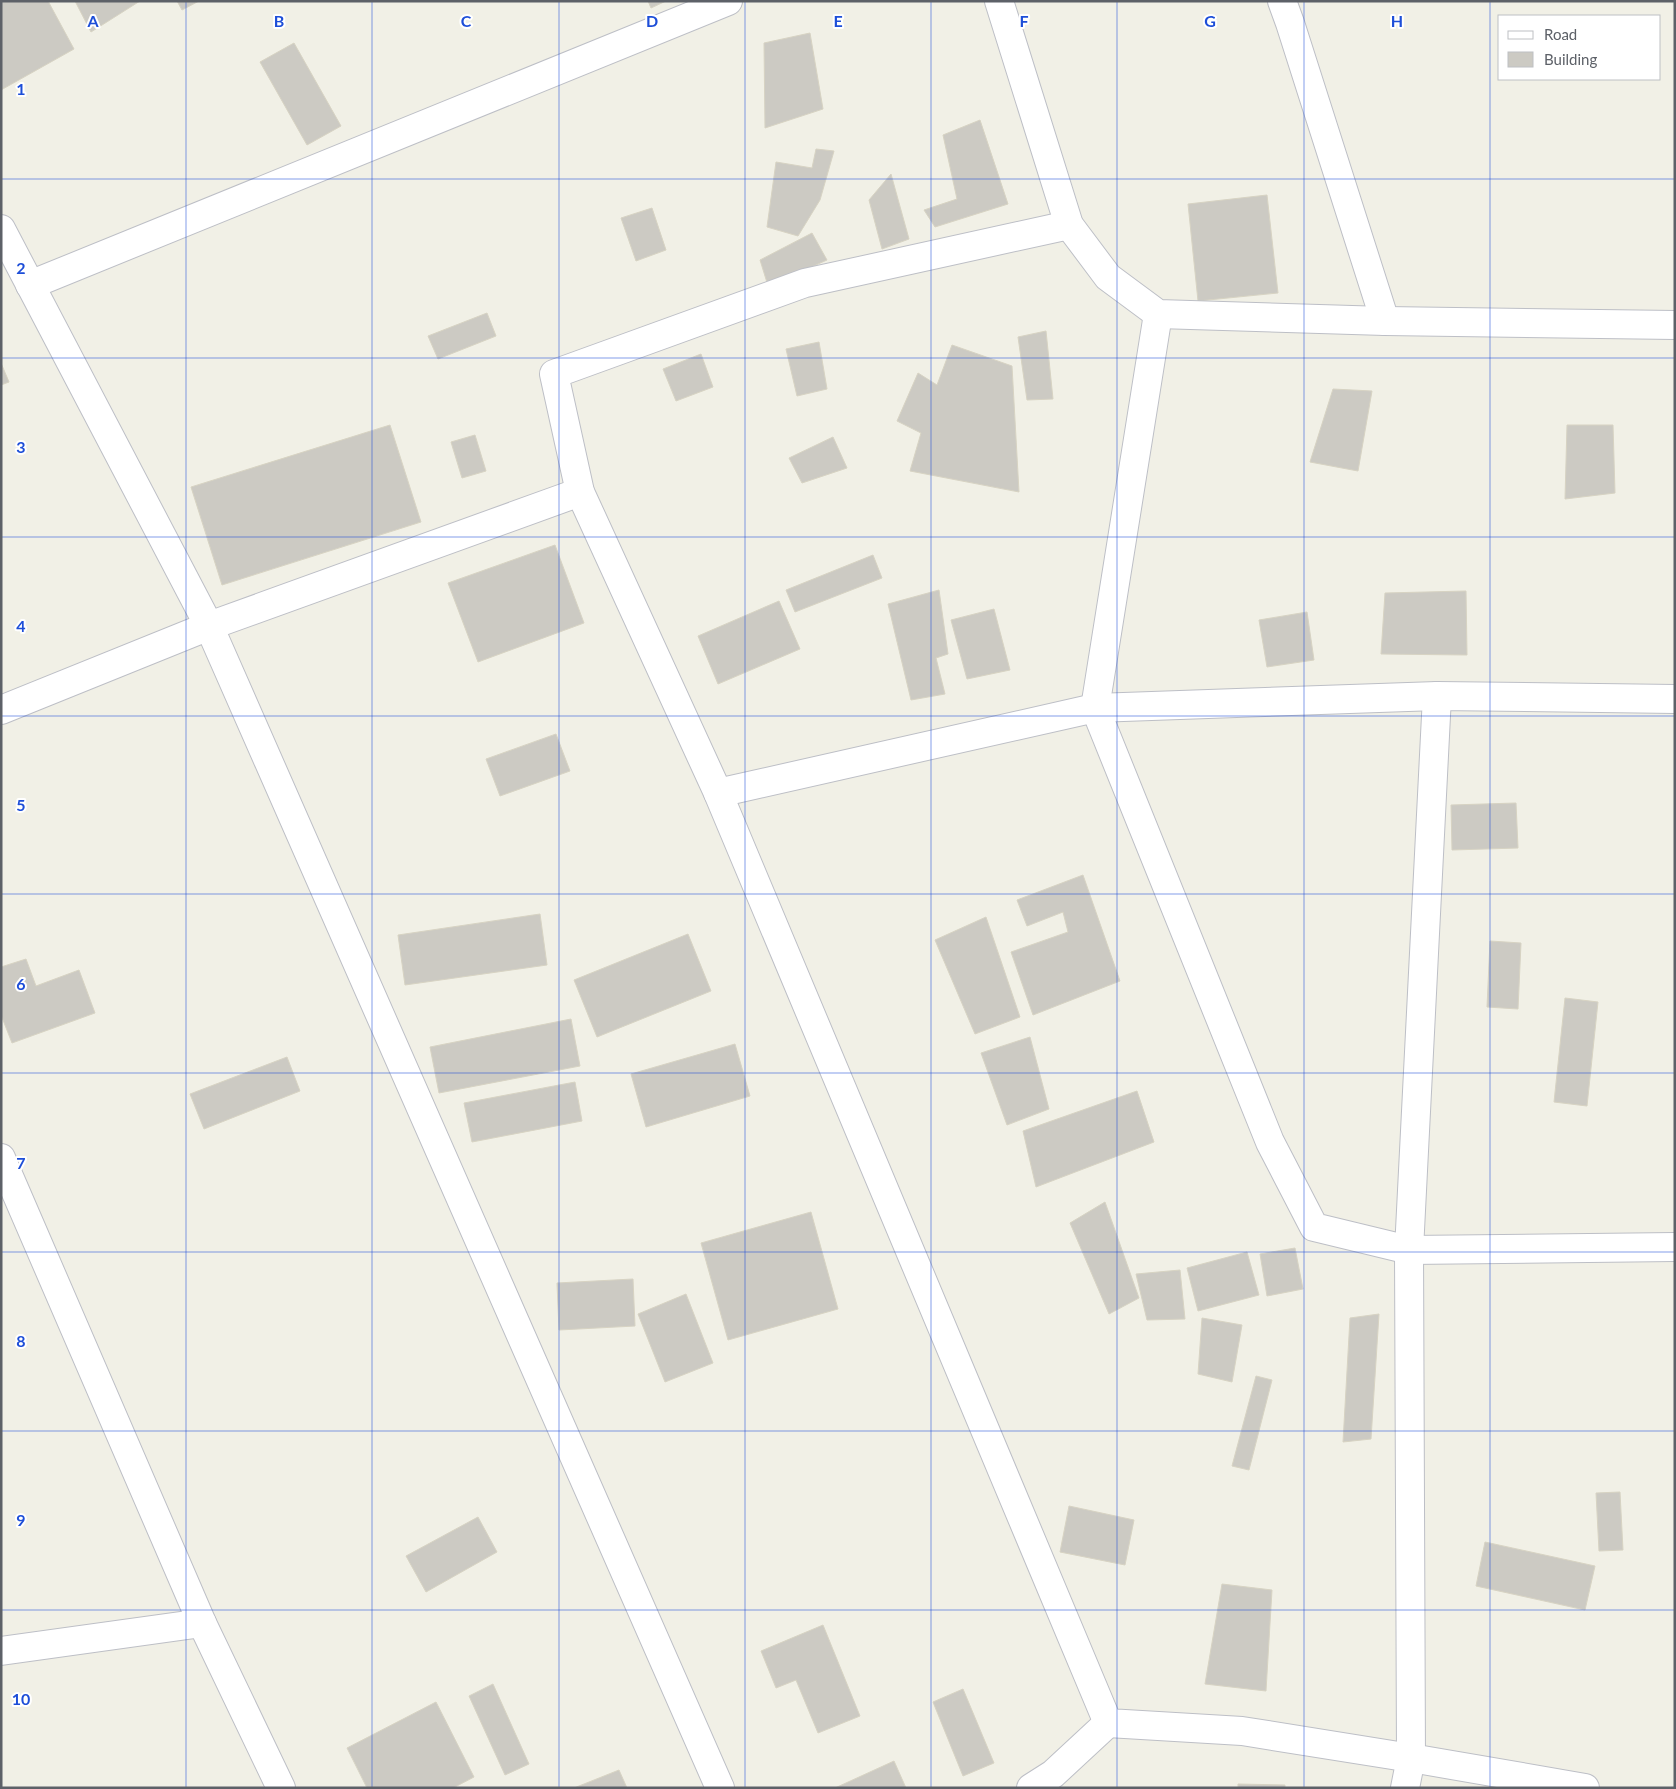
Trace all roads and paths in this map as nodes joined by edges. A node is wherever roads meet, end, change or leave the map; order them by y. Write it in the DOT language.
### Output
graph roads {
  1 [pos="728,1"];
  2 [pos="999,1"];
  3 [pos="1282,1"];
  4 [pos="1069,225"];
  5 [pos="1,229"];
  6 [pos="30,285"];
  7 [pos="1158,314"];
  8 [pos="1384,321"];
  9 [pos="1675,325"];
  10 [pos="580,492"];
  11 [pos="209,626"];
  12 [pos="1437,696"];
  13 [pos="1675,699"];
  14 [pos="1095,708"];
  15 [pos="1,710"];
  16 [pos="718,793"];
  17 [pos="1,1158"];
  18 [pos="1675,1247"];
  19 [pos="1409,1250"];
  20 [pos="202,1623"];
  21 [pos="1,1652"];
  22 [pos="1108,1723"];
  23 [pos="1411,1758"];
  24 [pos="281,1788"];
  25 [pos="720,1788"];
  26 [pos="1031,1788"];
  27 [pos="1405,1788"];
  28 [pos="1585,1788"];
  1 -- 6 [label="street"];
  2 -- 4 [label="street"];
  3 -- 8 [label="street"];
  4 -- 7 [label="street"];
  4 -- 10 [label="street"];
  5 -- 6 [label="street"];
  6 -- 11 [label="street"];
  7 -- 8 [label="street"];
  7 -- 14 [label="street"];
  8 -- 9 [label="street"];
  10 -- 11 [label="street"];
  10 -- 16 [label="street"];
  11 -- 15 [label="street"];
  11 -- 25 [label="street"];
  12 -- 13 [label="street"];
  12 -- 14 [label="street"];
  12 -- 19 [label="street"];
  14 -- 16 [label="street"];
  14 -- 19 [label="street"];
  16 -- 22 [label="street"];
  17 -- 20 [label="street"];
  18 -- 19 [label="street"];
  19 -- 23 [label="street"];
  20 -- 21 [label="street"];
  20 -- 24 [label="street"];
  22 -- 23 [label="street"];
  22 -- 26 [label="street"];
  23 -- 27 [label="street"];
  23 -- 28 [label="street"];
}
